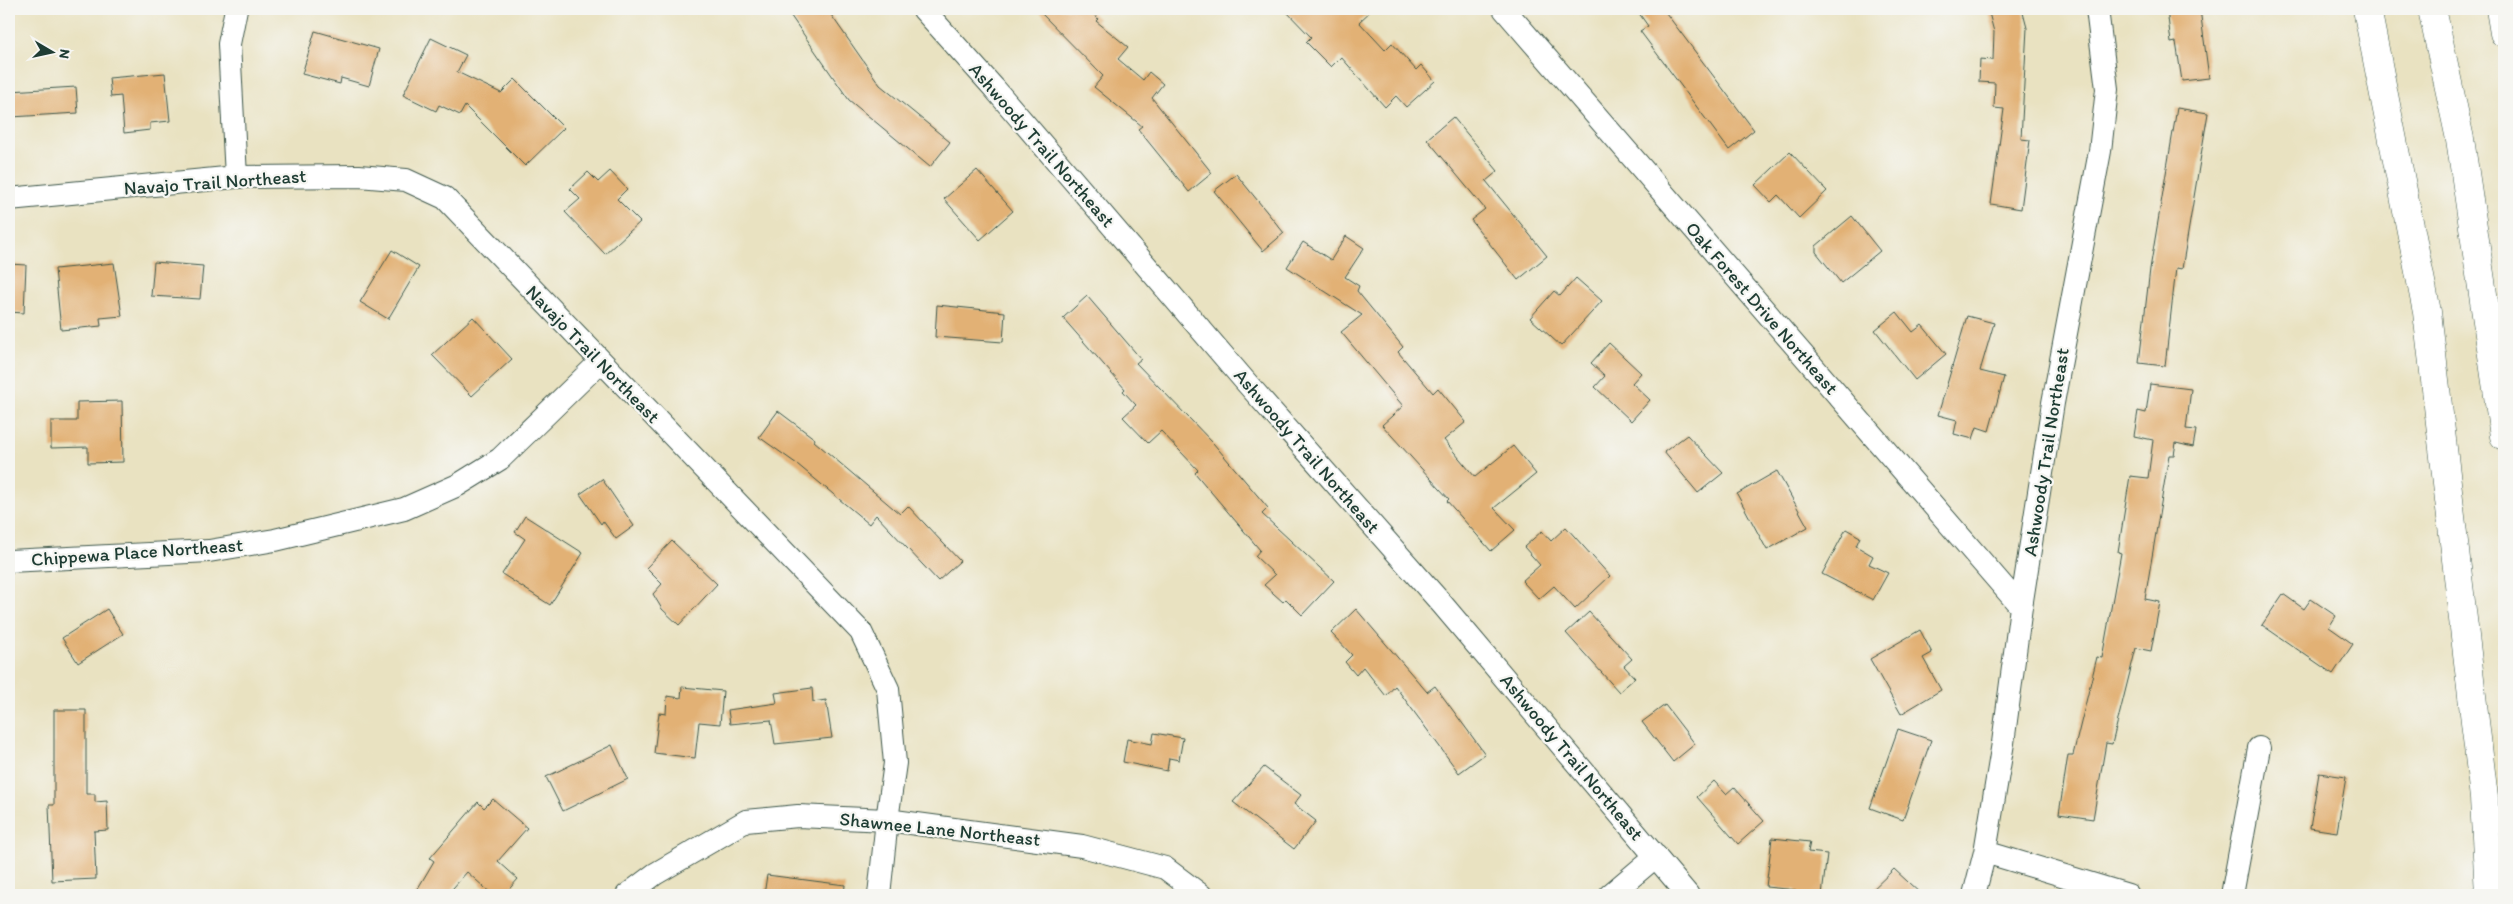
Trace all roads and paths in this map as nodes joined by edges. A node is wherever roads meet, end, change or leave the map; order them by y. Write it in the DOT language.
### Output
graph roads {
  1 [pos="236,9"];
  2 [pos="923,9"];
  3 [pos="1504,9"];
  4 [pos="2096,9"];
  5 [pos="2367,9"];
  6 [pos="2432,9"];
  7 [pos="2500,9"];
  8 [pos="2504,34"];
  9 [pos="236,177"];
  10 [pos="9,199"];
  11 [pos="600,362"];
  12 [pos="2504,436"];
  13 [pos="9,561"];
  14 [pos="2021,607"];
  15 [pos="2259,748"];
  16 [pos="887,820"];
  17 [pos="1985,852"];
  18 [pos="1656,856"];
  19 [pos="627,895"];
  20 [pos="880,895"];
  21 [pos="1202,895"];
  22 [pos="1610,895"];
  23 [pos="1688,895"];
  24 [pos="1974,895"];
  25 [pos="2128,895"];
  26 [pos="2232,895"];
  27 [pos="2489,895"];
  1 -- 9 [label="street"];
  2 -- 18 [label="street, Ashwoody Trail Northeast"];
  3 -- 14 [label="street, Oak Forest Drive Northeast"];
  4 -- 14 [label="street, Ashwoody Trail Northeast"];
  5 -- 27 [label="highway"];
  6 -- 12 [label="highway"];
  7 -- 8 [label="highway"];
  9 -- 10 [label="street, Navajo Trail Northeast"];
  9 -- 11 [label="street, Navajo Trail Northeast"];
  11 -- 13 [label="street, Chippewa Place Northeast"];
  11 -- 16 [label="street, Navajo Trail Northeast"];
  14 -- 17 [label="street, Ashwoody Trail Northeast"];
  15 -- 26 [label="street"];
  16 -- 19 [label="street, Shawnee Lane Northeast"];
  16 -- 20 [label="street, Navajo Trail Northeast"];
  16 -- 21 [label="street, Shawnee Lane Northeast"];
  17 -- 24 [label="street, Ashwoody Trail Northeast"];
  17 -- 25 [label="street"];
  18 -- 22 [label="street"];
  18 -- 23 [label="street, Ashwoody Trail Northeast"];
}
